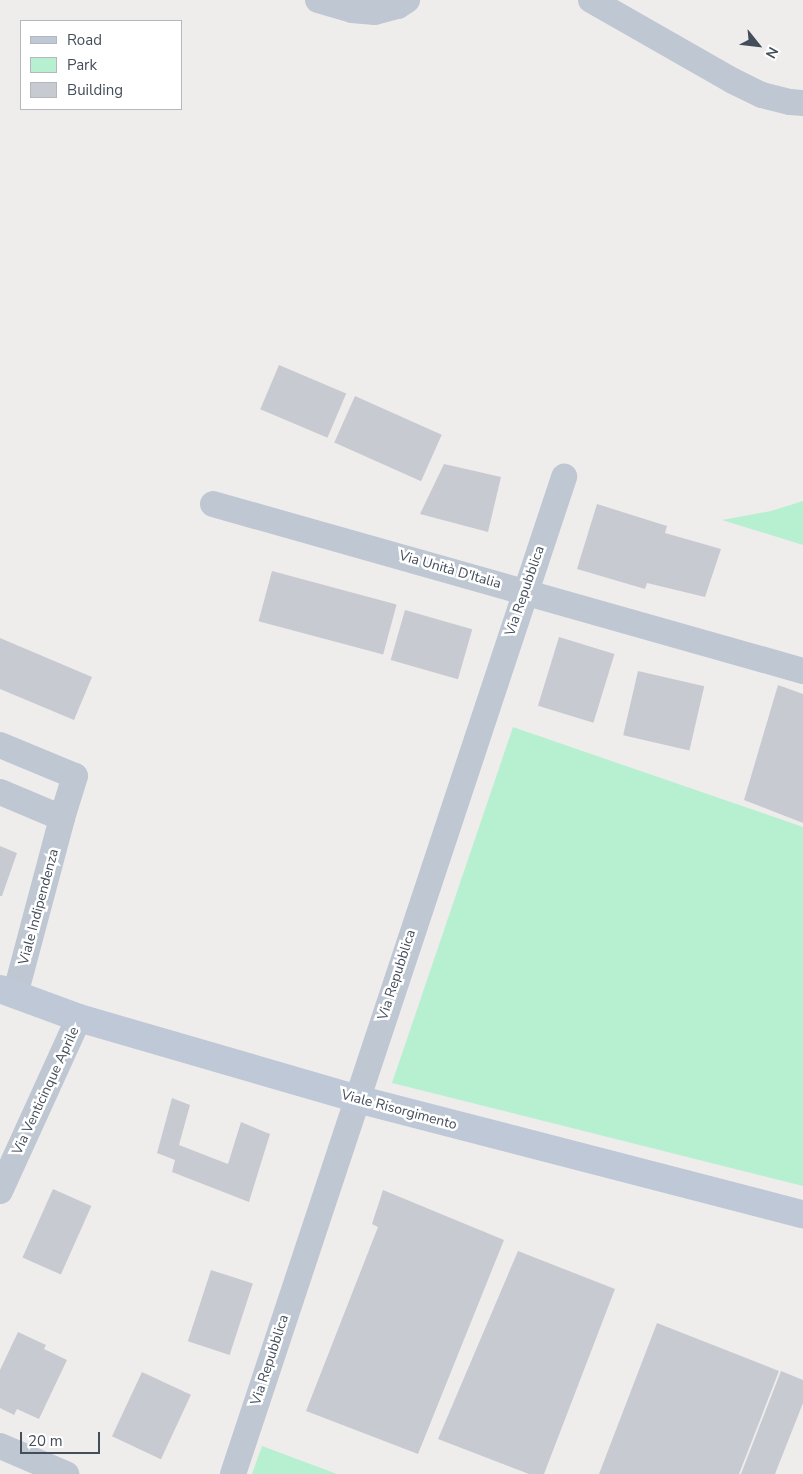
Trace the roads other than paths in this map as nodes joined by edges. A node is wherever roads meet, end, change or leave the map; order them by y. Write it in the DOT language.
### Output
graph roads {
  1 [pos="318,0"];
  2 [pos="407,0"];
  3 [pos="591,0"];
  4 [pos="803,103"];
  5 [pos="564,477"];
  6 [pos="213,504"];
  7 [pos="524,591"];
  8 [pos="803,671"];
  9 [pos="0,745"];
  10 [pos="0,792"];
  11 [pos="62,818"];
  12 [pos="8,992"];
  13 [pos="79,1018"];
  14 [pos="357,1099"];
  15 [pos="0,1191"];
  16 [pos="803,1214"];
  17 [pos="0,1446"];
  18 [pos="66,1474"];
  19 [pos="233,1474"];
  1 -- 2 [label="street"];
  3 -- 4 [label="street"];
  5 -- 7 [label="street, Via Repubblica"];
  6 -- 7 [label="street, Via Unità D'Italia"];
  7 -- 8 [label="street, Via Unità D'Italia"];
  7 -- 14 [label="street, Via Repubblica"];
  9 -- 11 [label="street, Viale Indipendenza"];
  10 -- 11 [label="street"];
  11 -- 12 [label="street, Viale Indipendenza"];
  12 -- 13 [label="street, Viale Risorgimento"];
  13 -- 14 [label="street, Viale Risorgimento"];
  13 -- 15 [label="street, Via Venticinque Aprile"];
  14 -- 16 [label="street, Viale Risorgimento"];
  14 -- 19 [label="street, Via Repubblica"];
  17 -- 18 [label="street"];
}
